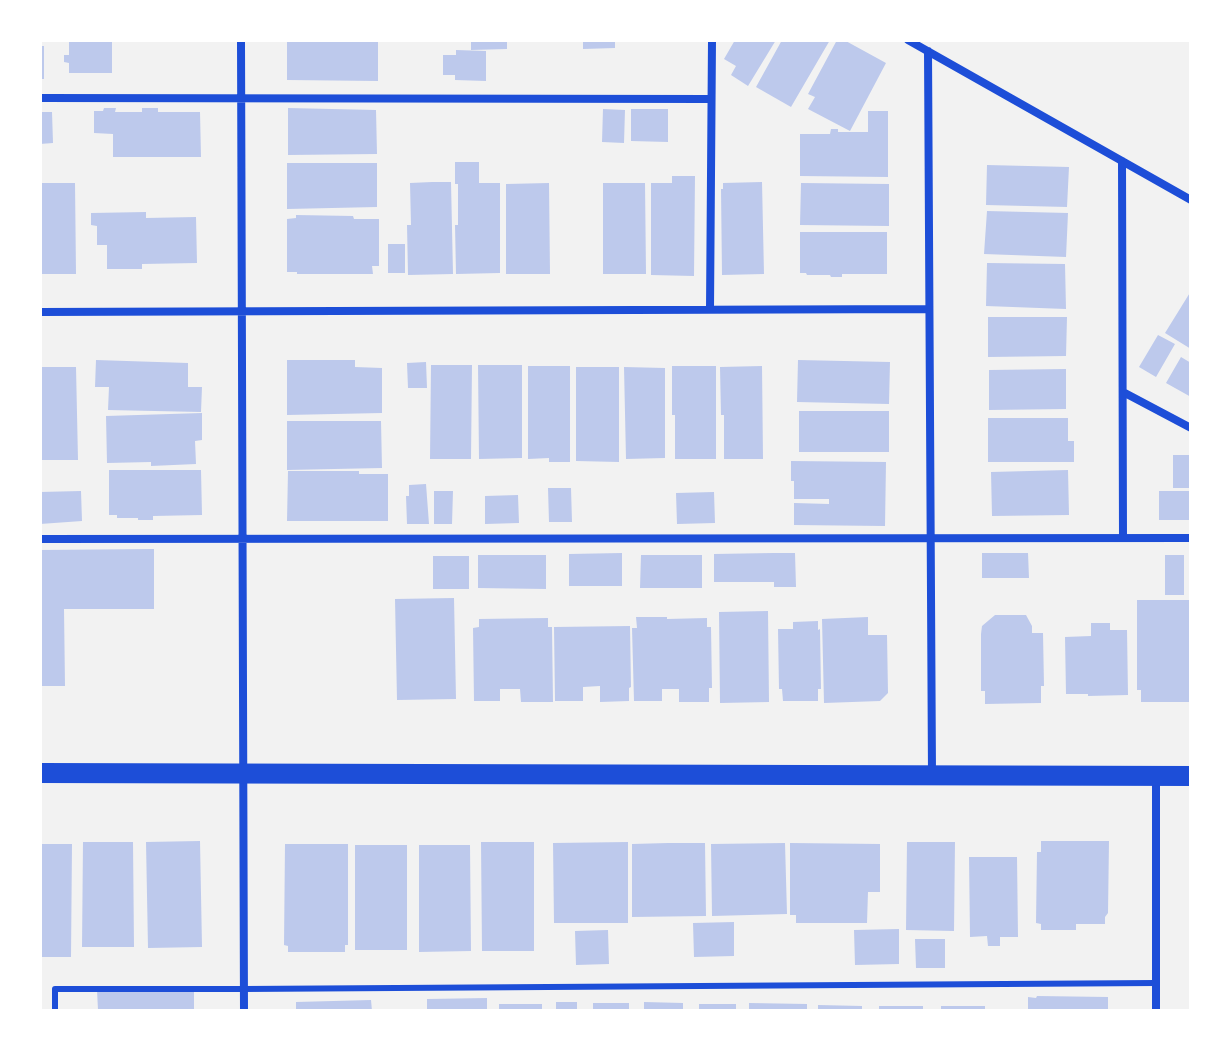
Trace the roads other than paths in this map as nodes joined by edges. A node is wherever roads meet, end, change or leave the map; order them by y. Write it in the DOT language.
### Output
graph roads {
  1 [pos="241,40"];
  2 [pos="712,40"];
  3 [pos="908,40"];
  4 [pos="928,51"];
  5 [pos="40,98"];
  6 [pos="241,98"];
  7 [pos="710,99"];
  8 [pos="1122,161"];
  9 [pos="1191,200"];
  10 [pos="710,309"];
  11 [pos="929,309"];
  12 [pos="242,311"];
  13 [pos="40,312"];
  14 [pos="1123,392"];
  15 [pos="1191,428"];
  16 [pos="930,538"];
  17 [pos="1123,538"];
  18 [pos="1191,538"];
  19 [pos="40,539"];
  20 [pos="243,539"];
  21 [pos="40,773"];
  22 [pos="244,773"];
  23 [pos="932,775"];
  24 [pos="1156,776"];
  25 [pos="1191,776"];
  26 [pos="1156,983"];
  27 [pos="244,989"];
  28 [pos="55,1011"];
  29 [pos="244,1011"];
  30 [pos="1156,1011"];
  1 -- 6 [label="street"];
  2 -- 7 [label="street"];
  3 -- 4 [label="street"];
  4 -- 8 [label="street"];
  4 -- 11 [label="street"];
  5 -- 6 [label="street"];
  6 -- 7 [label="street"];
  6 -- 12 [label="street"];
  7 -- 10 [label="street"];
  8 -- 9 [label="street"];
  8 -- 14 [label="street"];
  10 -- 11 [label="street"];
  10 -- 12 [label="street"];
  11 -- 16 [label="street"];
  12 -- 13 [label="street"];
  12 -- 20 [label="street"];
  14 -- 15 [label="street"];
  14 -- 17 [label="street"];
  16 -- 17 [label="street"];
  16 -- 20 [label="street"];
  16 -- 23 [label="street"];
  17 -- 18 [label="street"];
  19 -- 20 [label="street"];
  20 -- 22 [label="street"];
  21 -- 22 [label="main road"];
  22 -- 23 [label="main road"];
  22 -- 27 [label="street"];
  23 -- 24 [label="main road"];
  24 -- 25 [label="main road"];
  24 -- 26 [label="street"];
  26 -- 27 [label="lane"];
  26 -- 30 [label="street"];
  27 -- 28 [label="lane"];
  27 -- 29 [label="street"];
}
